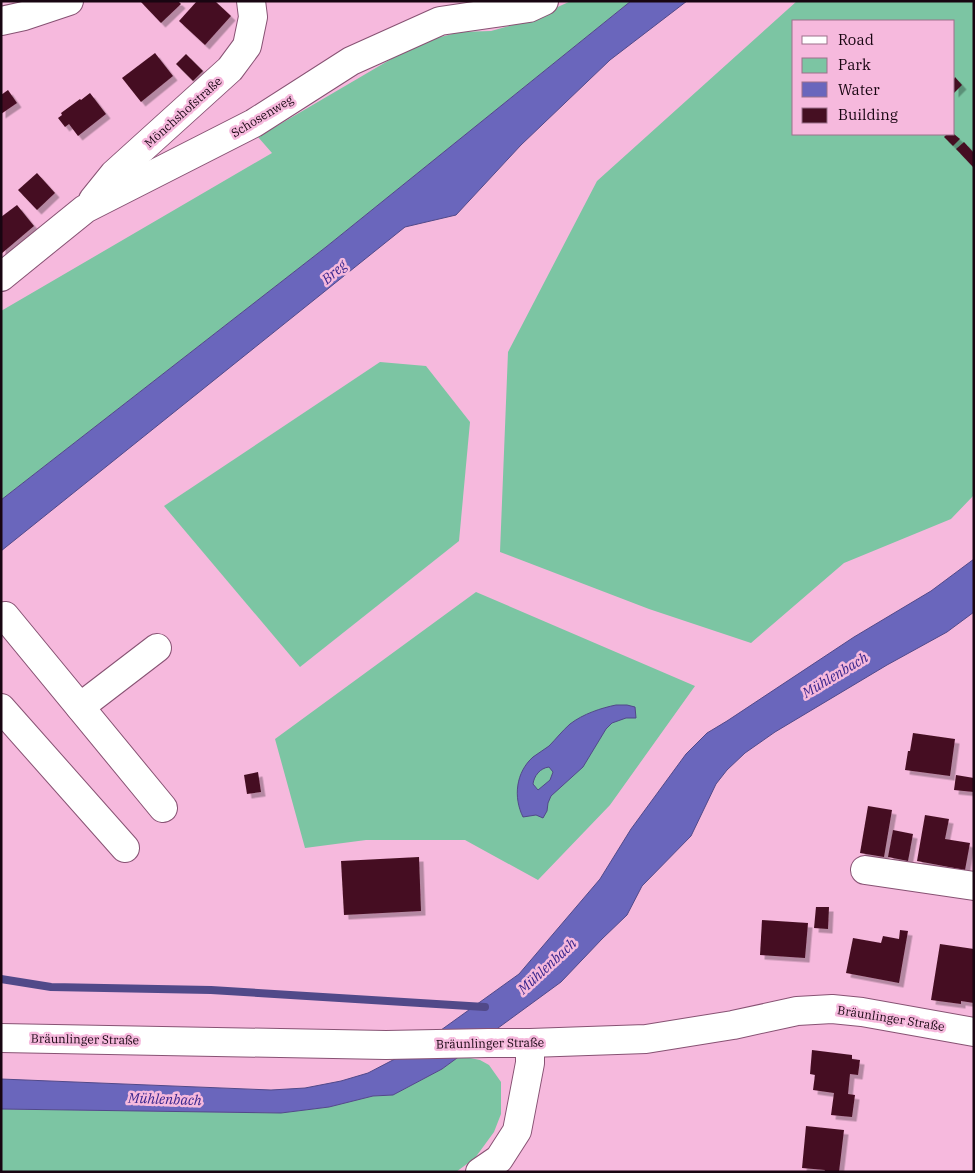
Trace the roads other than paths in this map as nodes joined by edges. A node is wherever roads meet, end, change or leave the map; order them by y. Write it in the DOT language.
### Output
graph roads {
  1 [pos="69,1"];
  2 [pos="251,1"];
  3 [pos="544,1"];
  4 [pos="1,20"];
  5 [pos="85,209"];
  6 [pos="1,277"];
  7 [pos="5,616"];
  8 [pos="157,648"];
  9 [pos="80,707"];
  10 [pos="1,708"];
  11 [pos="163,808"];
  12 [pos="125,848"];
  13 [pos="865,870"];
  14 [pos="974,886"];
  15 [pos="974,1032"];
  16 [pos="1,1038"];
  17 [pos="530,1043"];
  18 [pos="480,1172"];
  1 -- 4 [label="street"];
  2 -- 5 [label="street, Mönchshofstraße"];
  3 -- 5 [label="street, Schosenweg"];
  5 -- 6 [label="street, Schosenweg"];
  7 -- 9 [label="street"];
  8 -- 9 [label="street"];
  9 -- 11 [label="street"];
  10 -- 12 [label="street"];
  13 -- 14 [label="street"];
  15 -- 17 [label="street, Bräunlinger Straße"];
  16 -- 17 [label="street, Bräunlinger Straße"];
  17 -- 18 [label="street"];
}
